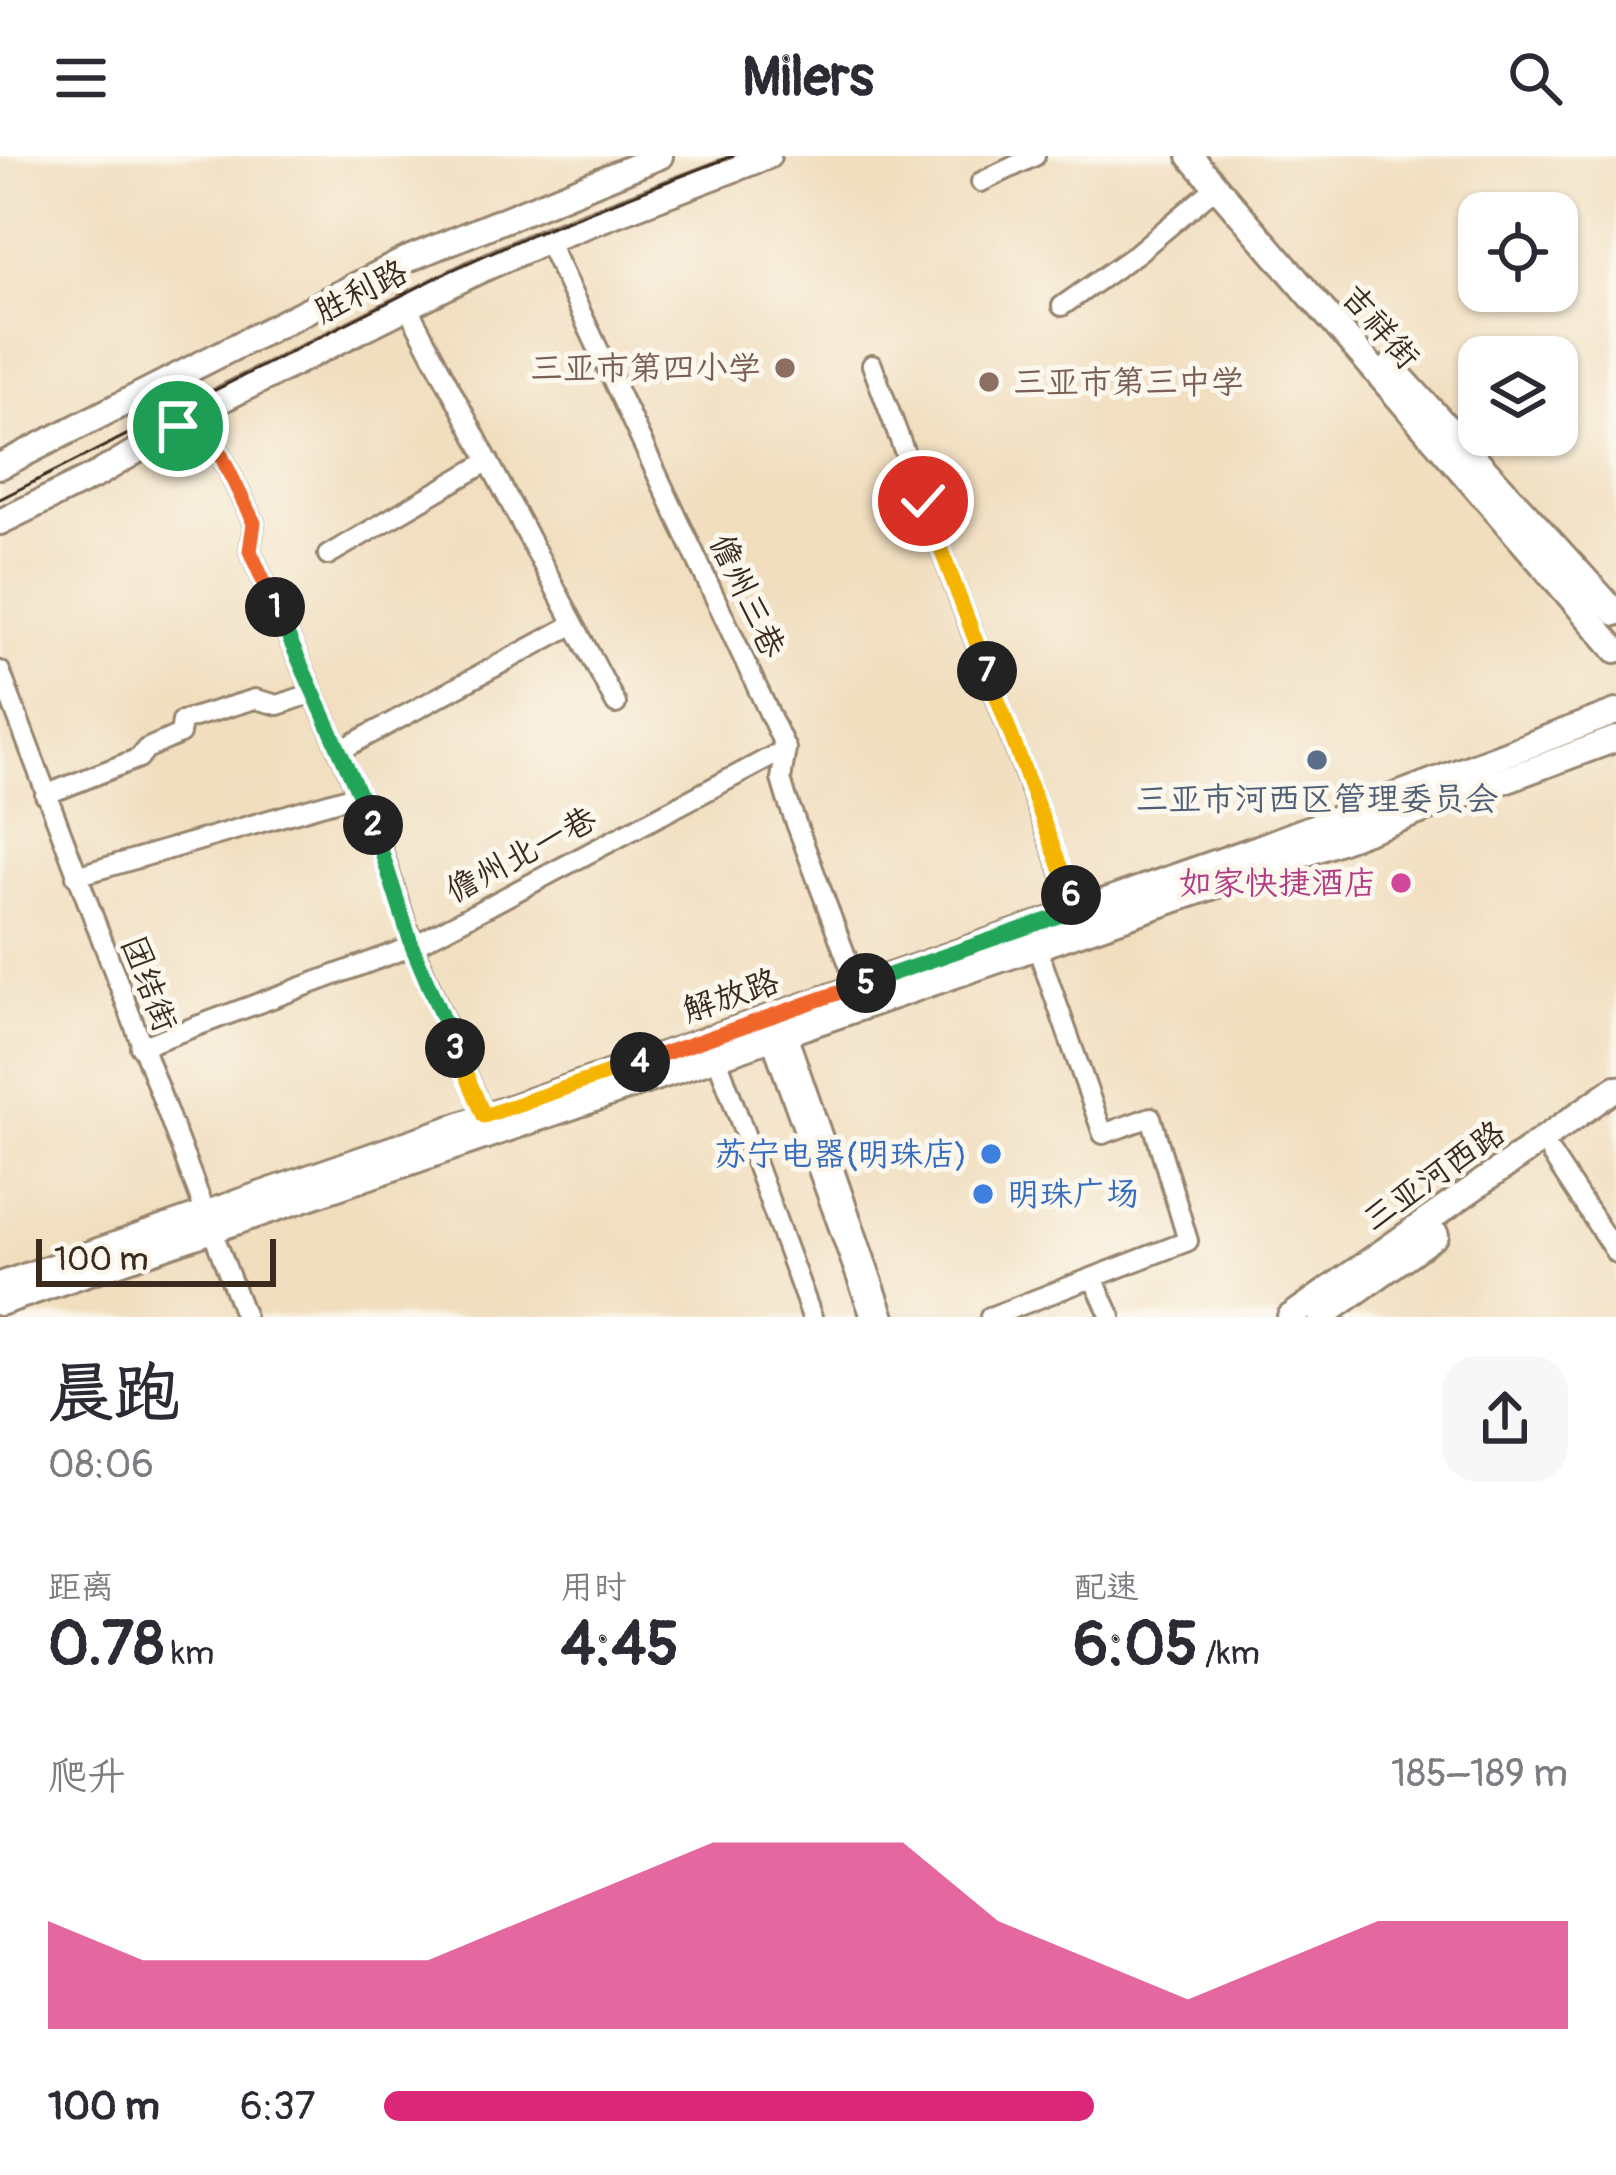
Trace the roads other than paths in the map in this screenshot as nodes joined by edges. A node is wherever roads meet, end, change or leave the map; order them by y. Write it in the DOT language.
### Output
graph roads {
  1 [pos="660,156"];
  2 [pos="768,156"];
  3 [pos="1035,156"];
  4 [pos="1190,156"];
  5 [pos="1208,156"];
  6 [pos="981,182"];
  7 [pos="1216,187"];
  8 [pos="547,240"];
  9 [pos="407,306"];
  10 [pos="1062,306"];
  11 [pos="872,365"];
  12 [pos="200,412"];
  13 [pos="489,461"];
  14 [pos="0,466"];
  15 [pos="0,522"];
  16 [pos="328,555"];
  17 [pos="1616,613"];
  18 [pos="574,624"];
  19 [pos="1616,650"];
  20 [pos="0,671"];
  21 [pos="313,693"];
  22 [pos="616,704"];
  23 [pos="1616,712"];
  24 [pos="9,728"];
  25 [pos="1616,739"];
  26 [pos="786,749"];
  27 [pos="339,751"];
  28 [pos="358,794"];
  29 [pos="45,795"];
  30 [pos="76,876"];
  31 [pos="1076,910"];
  32 [pos="412,946"];
  33 [pos="1037,947"];
  34 [pos="857,986"];
  35 [pos="779,1036"];
  36 [pos="140,1047"];
  37 [pos="717,1058"];
  38 [pos="1616,1088"];
  39 [pos="1616,1108"];
  40 [pos="484,1116"];
  41 [pos="1551,1154"];
  42 [pos="207,1223"];
  43 [pos="1616,1253"];
  44 [pos="1093,1278"];
  45 [pos="0,1285"];
  46 [pos="0,1303"];
  47 [pos="245,1317"];
  48 [pos="812,1317"];
  49 [pos="871,1317"];
  50 [pos="885,1317"];
  51 [pos="990,1317"];
  52 [pos="1111,1317"];
  53 [pos="1290,1317"];
  54 [pos="1321,1317"];
  1 -- 14 [label="main road, 胜利路"];
  2 -- 8 [label="main road, 胜利路"];
  3 -- 6 [label="street"];
  4 -- 7 [label="main road, 吉祥街"];
  5 -- 17 [label="main road, 吉祥街"];
  7 -- 10 [label="street"];
  7 -- 19 [label="main road, 吉祥街"];
  8 -- 9 [label="main road, 胜利路"];
  8 -- 26 [label="street, 儋州三巷"];
  9 -- 12 [label="main road, 胜利路"];
  9 -- 13 [label="street"];
  11 -- 31 [label="street"];
  12 -- 15 [label="main road, 胜利路"];
  12 -- 21 [label="street"];
  13 -- 16 [label="street"];
  13 -- 18 [label="street"];
  18 -- 22 [label="street"];
  18 -- 27 [label="street"];
  20 -- 24 [label="street, 团结街"];
  21 -- 27 [label="street"];
  21 -- 29 [label="street"];
  23 -- 31 [label="main road, 解放路"];
  24 -- 29 [label="street, 团结街"];
  25 -- 33 [label="main road, 解放路"];
  26 -- 32 [label="street, 儋州北一巷"];
  26 -- 34 [label="street, 儋州三巷"];
  27 -- 28 [label="street"];
  28 -- 30 [label="street"];
  28 -- 32 [label="street"];
  29 -- 30 [label="street, 团结街"];
  30 -- 36 [label="street, 团结街"];
  31 -- 34 [label="main road, 解放路"];
  32 -- 36 [label="street, 儋州北一巷"];
  32 -- 40 [label="street"];
  33 -- 35 [label="main road, 解放路"];
  33 -- 44 [label="street"];
  34 -- 40 [label="main road, 解放路"];
  35 -- 37 [label="main road, 解放路"];
  35 -- 49 [label="street"];
  35 -- 50 [label="street"];
  36 -- 42 [label="street, 团结街"];
  37 -- 42 [label="main road, 解放路"];
  37 -- 48 [label="street"];
  38 -- 53 [label="main road, 三亚河西路"];
  39 -- 41 [label="main road, 三亚河西路"];
  40 -- 42 [label="main road, 解放路"];
  41 -- 43 [label="street"];
  41 -- 54 [label="main road, 三亚河西路"];
  42 -- 45 [label="main road, 解放路"];
  42 -- 46 [label="main road, 解放路"];
  42 -- 47 [label="street, 团结街"];
  44 -- 51 [label="street"];
  44 -- 52 [label="street"];
}
